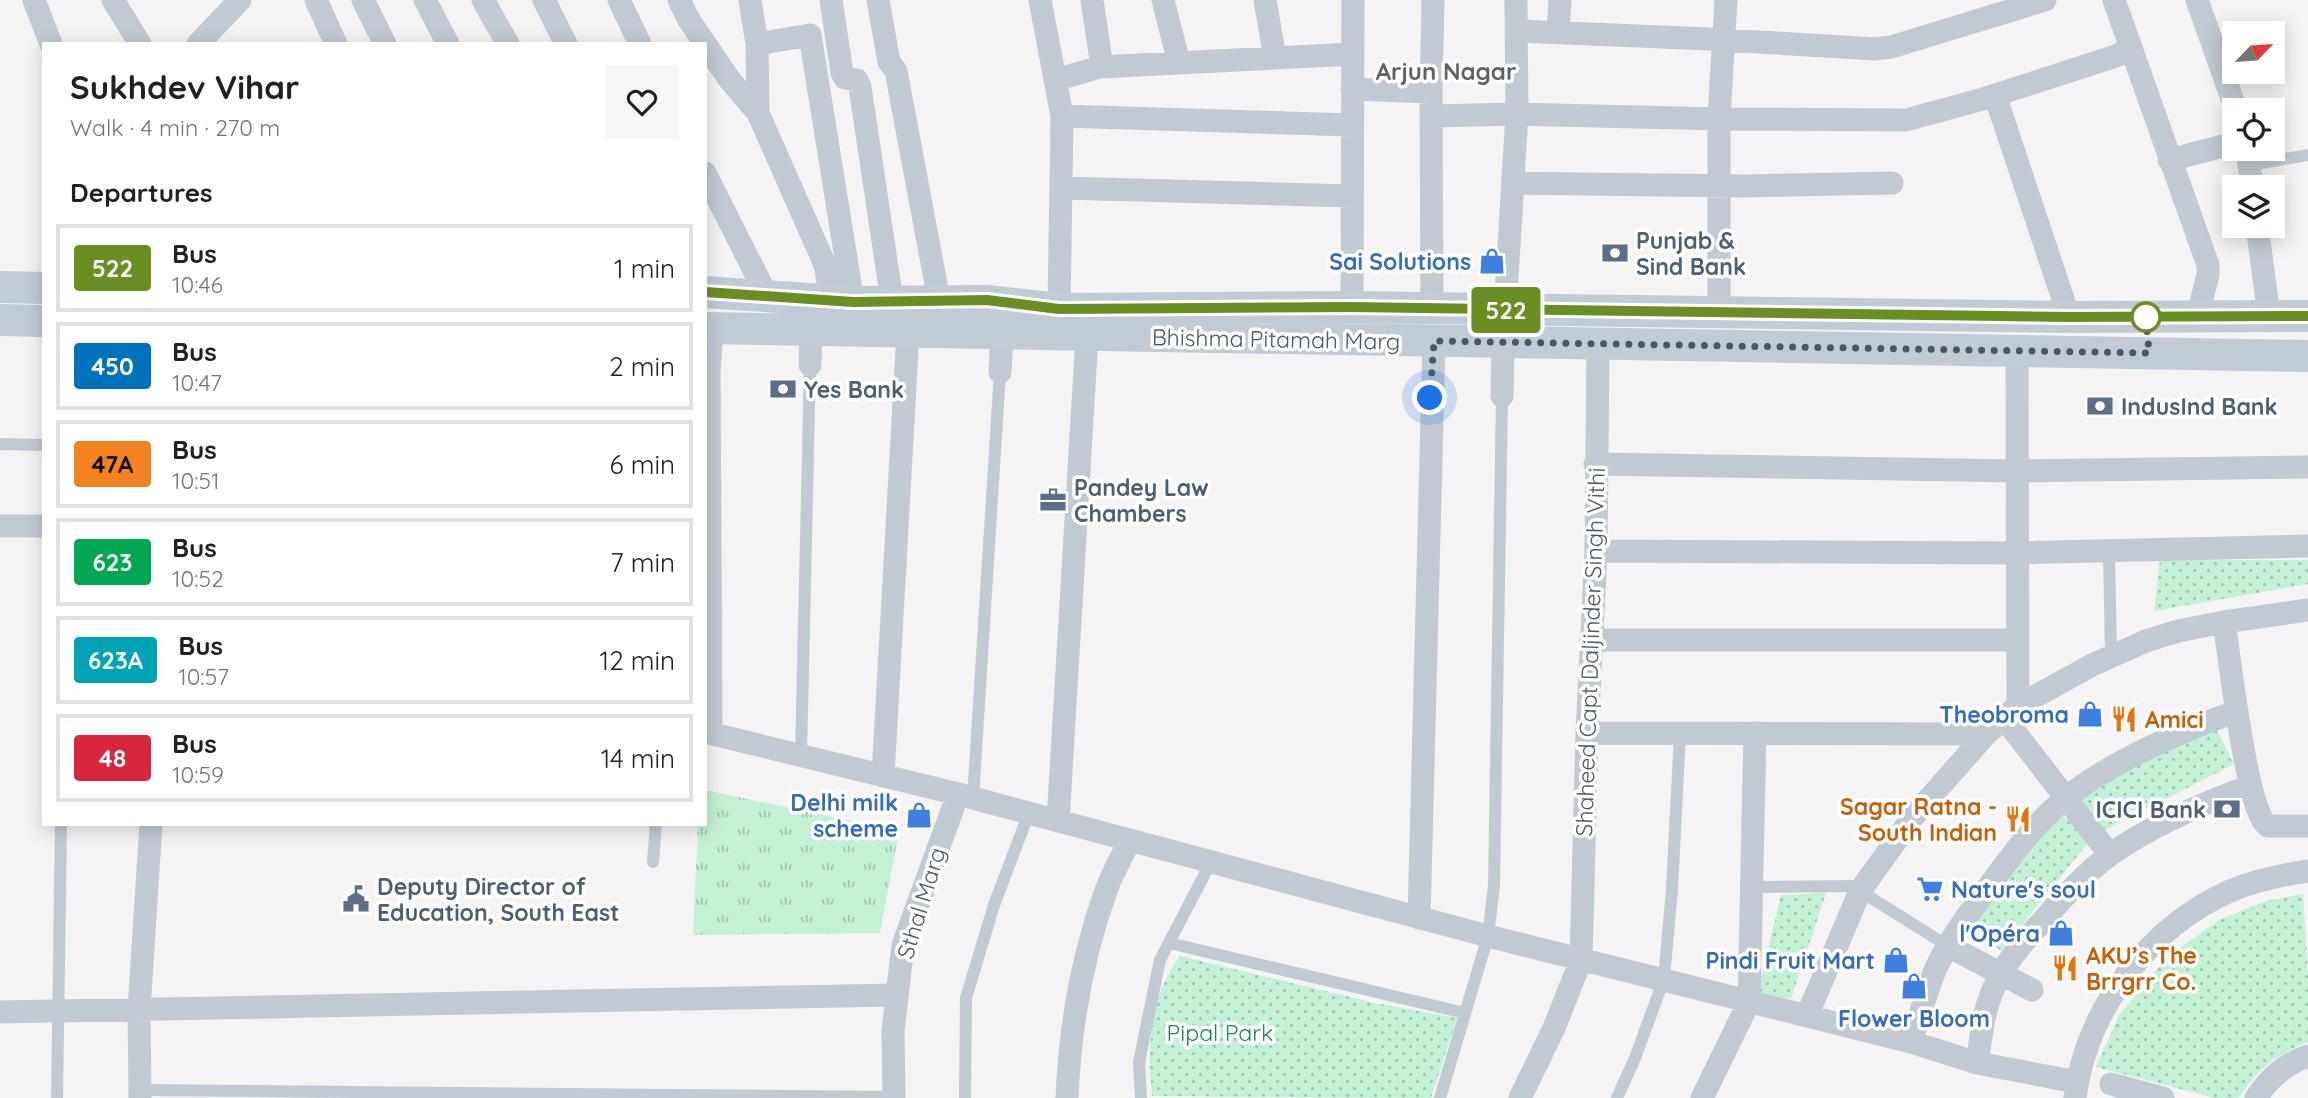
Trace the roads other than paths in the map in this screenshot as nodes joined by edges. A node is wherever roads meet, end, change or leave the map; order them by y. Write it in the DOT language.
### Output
graph roads {
  1 [pos="34,0"];
  2 [pos="113,0"];
  3 [pos="240,0"];
  4 [pos="316,0"];
  5 [pos="363,0"];
  6 [pos="425,0"];
  7 [pos="483,0"];
  8 [pos="544,0"];
  9 [pos="618,0"];
  10 [pos="679,0"];
  11 [pos="750,0"];
  12 [pos="831,0"];
  13 [pos="878,0"];
  14 [pos="1040,0"];
  15 [pos="1092,0"];
  16 [pos="1163,0"];
  17 [pos="1265,0"];
  18 [pos="1353,0"];
  19 [pos="1433,0"];
  20 [pos="1516,0"];
  21 [pos="1560,0"];
  22 [pos="1726,0"];
  23 [pos="2045,0"];
  24 [pos="2114,0"];
  25 [pos="2197,0"];
  26 [pos="1978,10"];
  27 [pos="1517,31"];
  28 [pos="1559,32"];
  29 [pos="1724,40"];
  30 [pos="50,42"];
  31 [pos="139,42"];
  32 [pos="200,42"];
  33 [pos="335,42"];
  34 [pos="384,42"];
  35 [pos="447,42"];
  36 [pos="507,42"];
  37 [pos="565,42"];
  38 [pos="639,42"];
  39 [pos="704,42"];
  40 [pos="757,44"];
  41 [pos="707,47"];
  42 [pos="2131,47"];
  43 [pos="1352,54"];
  44 [pos="1275,58"];
  45 [pos="1179,63"];
  46 [pos="1102,67"];
  47 [pos="1055,80"];
  48 [pos="1352,89"];
  49 [pos="1431,92"];
  50 [pos="1994,95"];
  51 [pos="2232,98"];
  52 [pos="758,113"];
  53 [pos="1517,114"];
  54 [pos="1062,116"];
  55 [pos="1433,116"];
  56 [pos="1719,120"];
  57 [pos="1351,125"];
  58 [pos="2222,146"];
  59 [pos="2308,155"];
  60 [pos="2169,160"];
  61 [pos="2250,167"];
  62 [pos="707,177"];
  63 [pos="1513,183"];
  64 [pos="1892,183"];
  65 [pos="1719,185"];
  66 [pos="1062,188"];
  67 [pos="1351,196"];
  68 [pos="2261,238"];
  69 [pos="0,287"];
  70 [pos="42,288"];
  71 [pos="707,292"];
  72 [pos="2308,293"];
  73 [pos="767,296"];
  74 [pos="939,300"];
  75 [pos="892,301"];
  76 [pos="841,302"];
  77 [pos="1352,307"];
  78 [pos="1059,309"];
  79 [pos="1433,309"];
  80 [pos="1505,310"];
  81 [pos="1719,313"];
  82 [pos="2286,315"];
  83 [pos="2068,317"];
  84 [pos="2197,318"];
  85 [pos="0,320"];
  86 [pos="42,321"];
  87 [pos="709,329"];
  88 [pos="811,330"];
  89 [pos="908,332"];
  90 [pos="1002,334"];
  91 [pos="1087,336"];
  92 [pos="1434,341"];
  93 [pos="1503,343"];
  94 [pos="1598,344"];
  95 [pos="2017,351"];
  96 [pos="2308,356"];
  97 [pos="810,365"];
  98 [pos="1000,372"];
  99 [pos="1502,396"];
  100 [pos="0,444"];
  101 [pos="42,445"];
  102 [pos="1595,464"];
  103 [pos="2308,467"];
  104 [pos="2016,471"];
  105 [pos="0,526"];
  106 [pos="42,526"];
  107 [pos="2308,547"];
  108 [pos="1596,551"];
  109 [pos="2109,551"];
  110 [pos="2016,554"];
  111 [pos="2308,610"];
  112 [pos="2224,622"];
  113 [pos="2016,639"];
  114 [pos="1591,640"];
  115 [pos="2111,656"];
  116 [pos="2237,711"];
  117 [pos="2011,712"];
  118 [pos="708,732"];
  119 [pos="1587,733"];
  120 [pos="1755,733"];
  121 [pos="1680,734"];
  122 [pos="1986,734"];
  123 [pos="801,755"];
  124 [pos="883,776"];
  125 [pos="2250,786"];
  126 [pos="965,796"];
  127 [pos="2067,797"];
  128 [pos="1029,813"];
  129 [pos="1058,821"];
  130 [pos="61,826"];
  131 [pos="151,826"];
  132 [pos="656,826"];
  133 [pos="2308,826"];
  134 [pos="1130,840"];
  135 [pos="2110,855"];
  136 [pos="653,862"];
  137 [pos="1211,862"];
  138 [pos="2308,871"];
  139 [pos="1750,887"];
  140 [pos="1862,889"];
  141 [pos="1419,918"];
  142 [pos="1488,936"];
  143 [pos="1169,943"];
  144 [pos="1948,946"];
  145 [pos="1581,960"];
  146 [pos="2000,974"];
  147 [pos="1664,979"];
  148 [pos="2032,990"];
  149 [pos="897,995"];
  150 [pos="1749,1002"];
  151 [pos="139,1009"];
  152 [pos="58,1011"];
  153 [pos="0,1012"];
  154 [pos="1465,1013"];
  155 [pos="1807,1016"];
  156 [pos="1911,1042"];
  157 [pos="2308,1056"];
  158 [pos="1977,1063"];
  159 [pos="2111,1084"];
  160 [pos="2076,1090"];
  161 [pos="140,1094"];
  162 [pos="57,1098"];
  163 [pos="894,1098"];
  164 [pos="965,1098"];
  165 [pos="1067,1098"];
  166 [pos="1141,1098"];
  167 [pos="1440,1098"];
  168 [pos="1520,1098"];
  169 [pos="1617,1098"];
  170 [pos="1702,1098"];
  171 [pos="2162,1098"];
  172 [pos="2256,1098"];
  1 -- 30 [label="street"];
  2 -- 31 [label="street"];
  3 -- 32 [label="street"];
  4 -- 33 [label="street"];
  5 -- 34 [label="street"];
  6 -- 35 [label="street"];
  7 -- 36 [label="street"];
  8 -- 37 [label="street"];
  9 -- 38 [label="street"];
  10 -- 39 [label="street"];
  11 -- 40 [label="street"];
  12 -- 75 [label="street"];
  13 -- 74 [label="street"];
  14 -- 47 [label="street"];
  15 -- 46 [label="street"];
  16 -- 45 [label="street"];
  17 -- 44 [label="street"];
  18 -- 43 [label="street"];
  19 -- 49 [label="street"];
  20 -- 27 [label="street"];
  21 -- 28 [label="street"];
  22 -- 29 [label="street"];
  23 -- 26 [label="street"];
  24 -- 42 [label="street"];
  25 -- 51 [label="street"];
  26 -- 29 [label="street"];
  27 -- 28 [label="street"];
  27 -- 53 [label="street"];
  28 -- 29 [label="street"];
  29 -- 56 [label="street"];
  40 -- 52 [label="street"];
  40 -- 76 [label="street"];
  41 -- 52 [label="street"];
  42 -- 50 [label="street"];
  42 -- 60 [label="street"];
  43 -- 44 [label="street"];
  43 -- 48 [label="street"];
  44 -- 45 [label="street"];
  45 -- 46 [label="street"];
  46 -- 47 [label="street"];
  47 -- 54 [label="street"];
  48 -- 49 [label="street"];
  48 -- 57 [label="street"];
  49 -- 55 [label="street"];
  50 -- 56 [label="street"];
  50 -- 83 [label="street"];
  52 -- 76 [label="street"];
  53 -- 55 [label="street"];
  53 -- 56 [label="street"];
  53 -- 63 [label="street"];
  54 -- 57 [label="street"];
  54 -- 66 [label="street"];
  55 -- 79 [label="street"];
  56 -- 65 [label="street"];
  57 -- 67 [label="street"];
  58 -- 60 [label="street"];
  59 -- 61 [label="lane"];
  60 -- 84 [label="street"];
  62 -- 73 [label="street"];
  63 -- 65 [label="street"];
  63 -- 80 [label="street"];
  64 -- 65 [label="street"];
  65 -- 81 [label="street"];
  66 -- 67 [label="street"];
  66 -- 78 [label="street"];
  67 -- 77 [label="street"];
  68 -- 82 [label="street"];
  69 -- 70 [label="main road"];
  71 -- 73 [label="main road, Bhishma Pitamah Marg"];
  72 -- 82 [label="main road"];
  73 -- 76 [label="main road, Bhishma Pitamah Marg"];
  74 -- 75 [label="main road, Bhishma Pitamah Marg"];
  74 -- 78 [label="main road, Bhishma Pitamah Marg"];
  75 -- 76 [label="main road, Bhishma Pitamah Marg"];
  77 -- 78 [label="main road, Bhishma Pitamah Marg"];
  77 -- 79 [label="main road, Bhishma Pitamah Marg"];
  79 -- 80 [label="main road, Bhishma Pitamah Marg"];
  80 -- 81 [label="main road, Bhishma Pitamah Marg"];
  81 -- 83 [label="main road, Bhishma Pitamah Marg"];
  82 -- 84 [label="main road, Bhishma Pitamah Marg"];
  83 -- 84 [label="main road, Bhishma Pitamah Marg"];
  85 -- 86 [label="main road"];
  87 -- 88 [label="main road, Bhishma Pitamah Marg"];
  87 -- 118 [label="street"];
  88 -- 89 [label="main road, Bhishma Pitamah Marg"];
  88 -- 97 [label="street"];
  89 -- 90 [label="main road, Bhishma Pitamah Marg"];
  89 -- 124 [label="street"];
  90 -- 91 [label="main road, Bhishma Pitamah Marg"];
  90 -- 98 [label="street"];
  91 -- 92 [label="main road, Bhishma Pitamah Marg"];
  91 -- 129 [label="street"];
  92 -- 93 [label="main road, Bhishma Pitamah Marg"];
  92 -- 141 [label="street"];
  93 -- 94 [label="main road, Bhishma Pitamah Marg"];
  93 -- 99 [label="street"];
  94 -- 95 [label="main road, Bhishma Pitamah Marg"];
  94 -- 102 [label="street, Shaheed Capt Daljinder Singh Vithi"];
  95 -- 96 [label="main road, Bhishma Pitamah Marg"];
  95 -- 104 [label="street"];
  97 -- 123 [label="lane"];
  98 -- 126 [label="lane"];
  99 -- 142 [label="lane"];
  100 -- 101 [label="lane"];
  102 -- 104 [label="street"];
  102 -- 108 [label="street, Shaheed Capt Daljinder Singh Vithi"];
  103 -- 104 [label="street"];
  104 -- 110 [label="street"];
  105 -- 106 [label="street"];
  107 -- 109 [label="street"];
  108 -- 110 [label="street"];
  108 -- 114 [label="street, Shaheed Capt Daljinder Singh Vithi"];
  109 -- 110 [label="street"];
  109 -- 115 [label="lane"];
  110 -- 113 [label="street"];
  111 -- 112 [label="street"];
  112 -- 115 [label="street"];
  112 -- 116 [label="street"];
  113 -- 114 [label="street"];
  113 -- 117 [label="street"];
  114 -- 119 [label="street, Shaheed Capt Daljinder Singh Vithi"];
  115 -- 117 [label="street"];
  116 -- 125 [label="street"];
  116 -- 127 [label="street"];
  117 -- 122 [label="street"];
  117 -- 127 [label="street"];
  118 -- 123 [label="street"];
  119 -- 121 [label="street"];
  119 -- 145 [label="street, Shaheed Capt Daljinder Singh Vithi"];
  120 -- 121 [label="street"];
  120 -- 122 [label="street"];
  120 -- 139 [label="street"];
  121 -- 147 [label="lane"];
  122 -- 140 [label="street"];
  123 -- 124 [label="street"];
  124 -- 126 [label="street"];
  125 -- 133 [label="street"];
  125 -- 135 [label="street"];
  126 -- 128 [label="street"];
  126 -- 149 [label="street, Sthal Marg"];
  127 -- 135 [label="street"];
  127 -- 144 [label="street"];
  128 -- 129 [label="street"];
  128 -- 164 [label="lane"];
  129 -- 134 [label="street"];
  130 -- 152 [label="lane"];
  131 -- 151 [label="street"];
  132 -- 136 [label="lane"];
  134 -- 137 [label="street"];
  134 -- 165 [label="street"];
  135 -- 146 [label="street"];
  137 -- 141 [label="street"];
  137 -- 143 [label="lane"];
  138 -- 160 [label="street"];
  139 -- 140 [label="lane"];
  139 -- 150 [label="street"];
  140 -- 144 [label="lane"];
  140 -- 155 [label="street"];
  141 -- 142 [label="street"];
  142 -- 145 [label="street"];
  142 -- 154 [label="lane"];
  143 -- 154 [label="lane"];
  143 -- 166 [label="lane"];
  144 -- 146 [label="street"];
  144 -- 156 [label="street"];
  145 -- 147 [label="street"];
  145 -- 168 [label="street"];
  146 -- 148 [label="street"];
  146 -- 158 [label="street"];
  147 -- 150 [label="street"];
  147 -- 169 [label="lane"];
  149 -- 151 [label="street"];
  149 -- 163 [label="street, Sthal Marg"];
  150 -- 155 [label="street"];
  150 -- 170 [label="street"];
  151 -- 152 [label="street"];
  151 -- 161 [label="street"];
  152 -- 153 [label="street"];
  152 -- 162 [label="lane"];
  154 -- 167 [label="lane"];
  155 -- 156 [label="street"];
  156 -- 158 [label="street"];
  157 -- 172 [label="street"];
  158 -- 160 [label="street"];
  159 -- 171 [label="street"];
  161 -- 163 [label="lane"];
}
